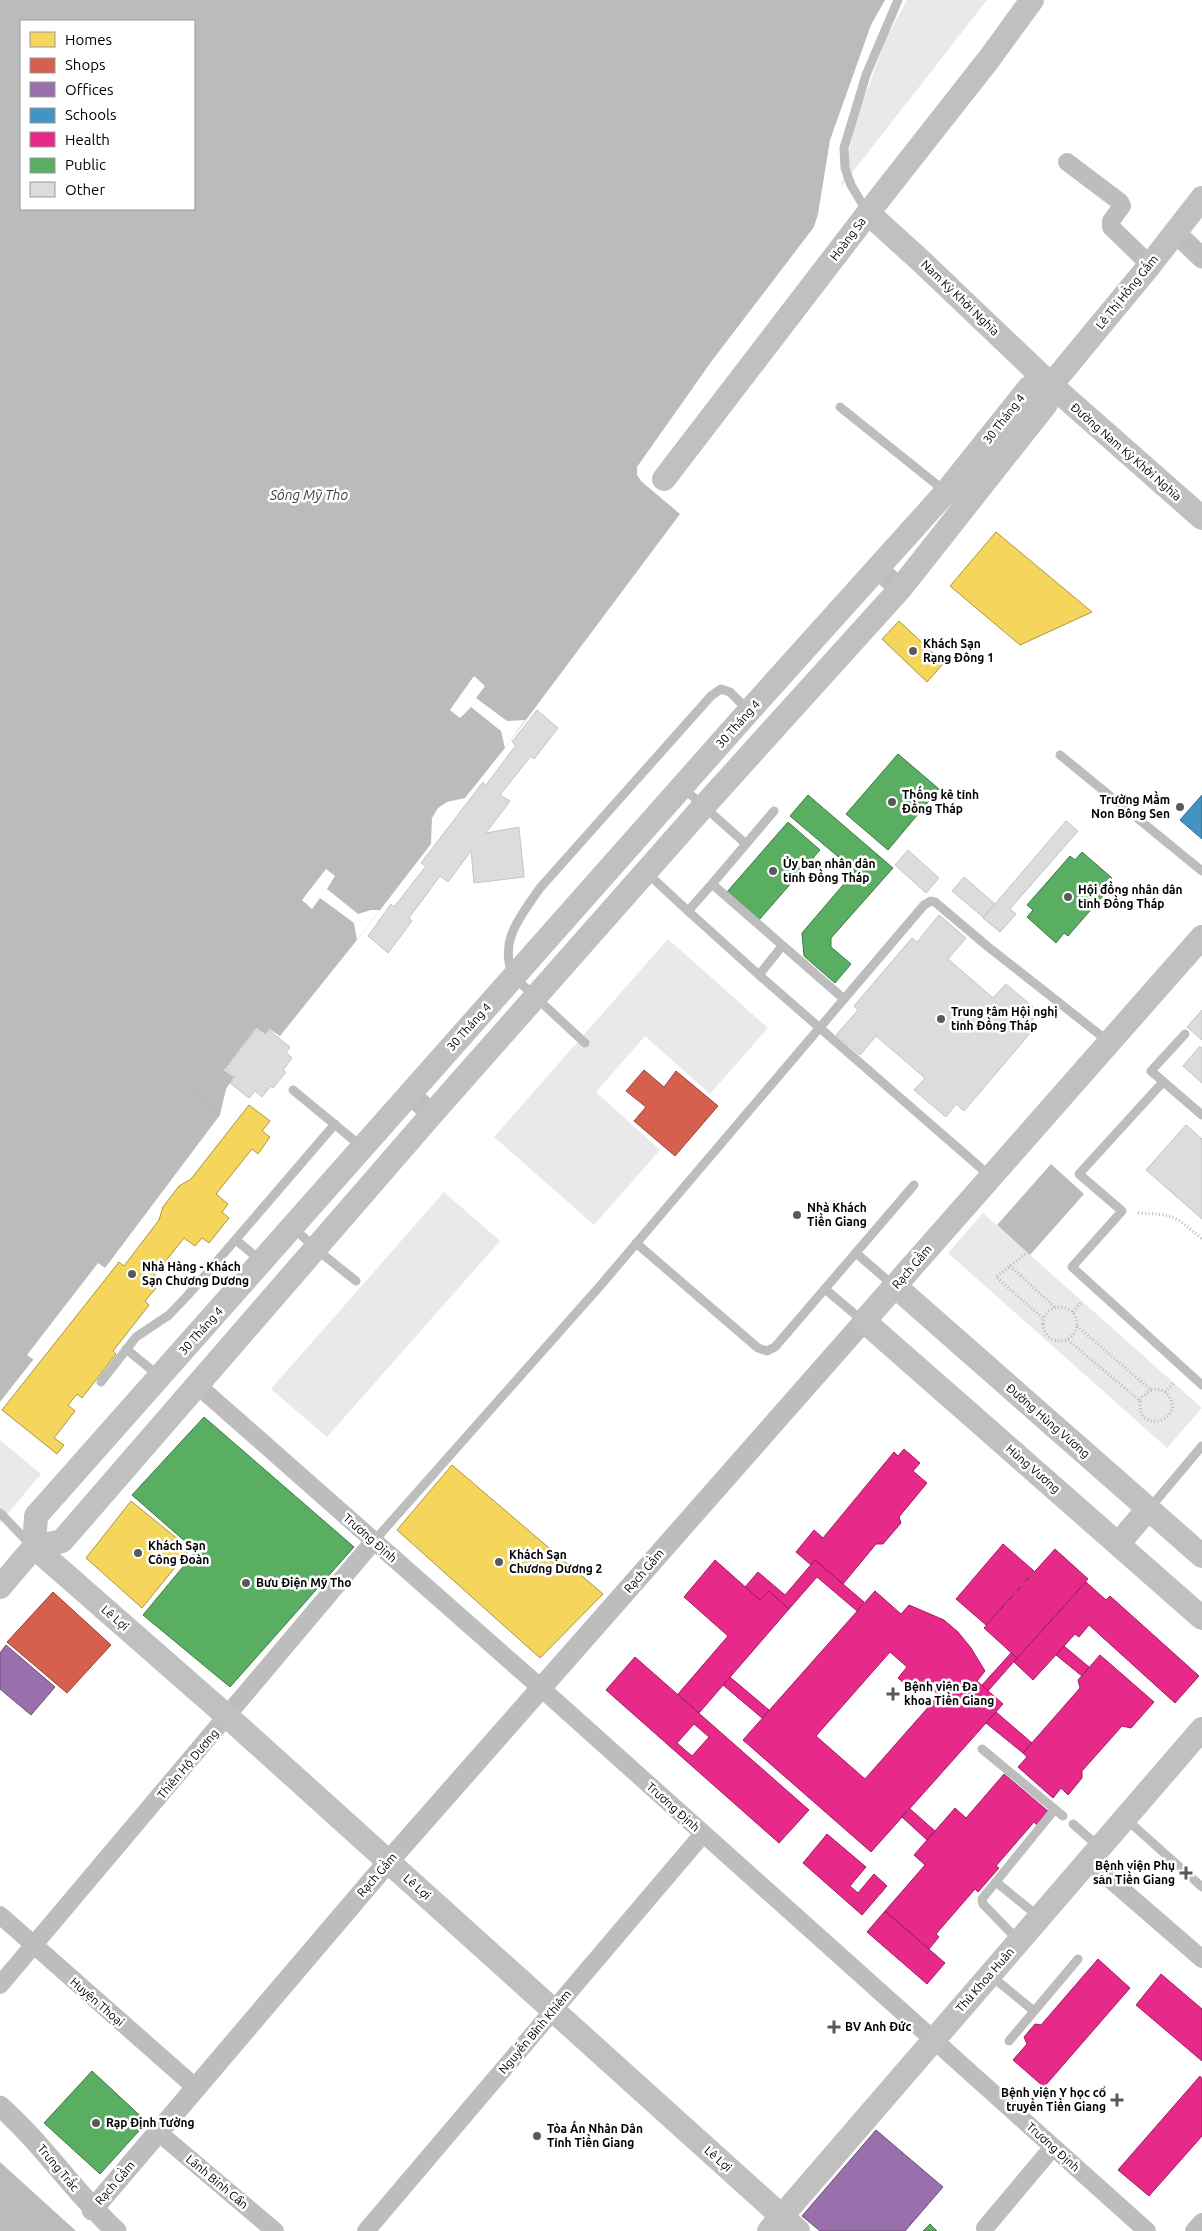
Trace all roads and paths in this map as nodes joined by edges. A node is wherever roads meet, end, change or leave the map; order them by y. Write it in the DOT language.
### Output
graph roads {
  1 [pos="898,0"];
  2 [pos="1032,0"];
  3 [pos="1067,162"];
  4 [pos="1202,198"];
  5 [pos="868,213"];
  6 [pos="1175,232"];
  7 [pos="1202,258"];
  8 [pos="1150,265"];
  9 [pos="1051,385"];
  10 [pos="840,407"];
  11 [pos="664,479"];
  12 [pos="946,492"];
  13 [pos="1202,518"];
  14 [pos="878,569"];
  15 [pos="900,589"];
  16 [pos="749,711"];
  17 [pos="771,732"];
  18 [pos="1060,755"];
  19 [pos="682,787"];
  20 [pos="703,807"];
  21 [pos="774,811"];
  22 [pos="746,844"];
  23 [pos="646,872"];
  24 [pos="1202,872"];
  25 [pos="712,884"];
  26 [pos="688,910"];
  27 [pos="1202,937"];
  28 [pos="782,946"];
  29 [pos="759,975"];
  30 [pos="514,977"];
  31 [pos="536,998"];
  32 [pos="844,999"];
  33 [pos="819,1027"];
  34 [pos="1185,1034"];
  35 [pos="1109,1042"];
  36 [pos="584,1043"];
  37 [pos="1163,1082"];
  38 [pos="293,1090"];
  39 [pos="194,1093"];
  40 [pos="410,1094"];
  41 [pos="432,1114"];
  42 [pos="220,1115"];
  43 [pos="1202,1115"];
  44 [pos="335,1124"];
  45 [pos="363,1148"];
  46 [pos="991,1177"];
  47 [pos="914,1185"];
  48 [pos="1138,1213"];
  49 [pos="293,1227"];
  50 [pos="1202,1239"];
  51 [pos="236,1240"];
  52 [pos="636,1244"];
  53 [pos="316,1249"];
  54 [pos="1028,1252"];
  55 [pos="856,1253"];
  56 [pos="262,1262"];
  57 [pos="1010,1266"];
  58 [pos="356,1281"];
  59 [pos="895,1286"];
  60 [pos="825,1289"];
  61 [pos="1082,1301"];
  62 [pos="1056,1308"];
  63 [pos="1073,1312"];
  64 [pos="1044,1319"];
  65 [pos="864,1322"];
  66 [pos="1077,1326"];
  67 [pos="1068,1340"];
  68 [pos="126,1349"];
  69 [pos="166,1370"];
  70 [pos="101,1382"];
  71 [pos="1174,1383"];
  72 [pos="196,1384"];
  73 [pos="1202,1385"];
  74 [pos="1150,1390"];
  75 [pos="1165,1392"];
  76 [pos="1140,1401"];
  77 [pos="1202,1446"];
  78 [pos="1148,1509"];
  79 [pos="0,1513"];
  80 [pos="374,1541"];
  81 [pos="1118,1544"];
  82 [pos="34,1547"];
  83 [pos="1202,1556"];
  84 [pos="0,1587"];
  85 [pos="1202,1618"];
  86 [pos="541,1688"];
  87 [pos="228,1717"];
  88 [pos="1202,1729"];
  89 [pos="982,1749"];
  90 [pos="1055,1809"];
  91 [pos="1063,1816"];
  92 [pos="1126,1818"];
  93 [pos="1073,1824"];
  94 [pos="703,1834"];
  95 [pos="1095,1854"];
  96 [pos="388,1862"];
  97 [pos="996,1882"];
  98 [pos="1202,1888"];
  99 [pos="0,1915"];
  100 [pos="1040,1917"];
  101 [pos="1019,1941"];
  102 [pos="33,1946"];
  103 [pos="1078,1959"];
  104 [pos="1202,1959"];
  105 [pos="990,1975"];
  106 [pos="0,1985"];
  107 [pos="553,2010"];
  108 [pos="1034,2011"];
  109 [pos="933,2040"];
  110 [pos="1009,2041"];
  111 [pos="195,2087"];
  112 [pos="0,2106"];
  113 [pos="158,2132"];
  114 [pos="1053,2147"];
  115 [pos="92,2210"];
  116 [pos="1202,2222"];
  117 [pos="783,2226"];
  118 [pos="984,2228"];
  119 [pos="116,2231"];
  120 [pos="275,2231"];
  121 [pos="366,2231"];
  122 [pos="1148,2231"];
  123 [pos="1194,2231"];
  1 -- 5 [label="lane"];
  2 -- 5 [label="main road, Hoàng Sa"];
  3 -- 8 [label="street"];
  4 -- 6 [label="main road, Lê Thị Hồng Gấm"];
  5 -- 9 [label="main road, Nam Kỳ Khởi Nghĩa"];
  5 -- 11 [label="main road, Hoàng Sa"];
  6 -- 7 [label="street"];
  6 -- 8 [label="main road, Lê Thị Hồng Gấm"];
  8 -- 9 [label="main road, Lê Thị Hồng Gấm"];
  9 -- 12 [label="main road, 30 Tháng 4"];
  9 -- 13 [label="main road, Đường Nam Kỳ Khởi Nghĩa"];
  9 -- 15 [label="main road, 30 Tháng 4"];
  10 -- 12 [label="lane"];
  12 -- 14 [label="main road, 30 Tháng 4"];
  14 -- 15 [label="street"];
  14 -- 16 [label="main road, 30 Tháng 4"];
  15 -- 17 [label="main road, 30 Tháng 4"];
  16 -- 17 [label="main road"];
  16 -- 19 [label="main road, 30 Tháng 4"];
  16 -- 30 [label="lane"];
  17 -- 20 [label="main road, 30 Tháng 4"];
  18 -- 24 [label="lane"];
  19 -- 20 [label="lane"];
  19 -- 30 [label="main road, 30 Tháng 4"];
  20 -- 22 [label="lane"];
  20 -- 23 [label="main road, 30 Tháng 4"];
  21 -- 22 [label="lane"];
  22 -- 25 [label="lane"];
  23 -- 26 [label="lane"];
  23 -- 31 [label="main road, 30 Tháng 4"];
  25 -- 26 [label="lane"];
  25 -- 28 [label="lane"];
  26 -- 29 [label="lane"];
  27 -- 35 [label="main road, Rạch Gầm"];
  28 -- 29 [label="lane"];
  28 -- 32 [label="lane"];
  29 -- 33 [label="lane"];
  30 -- 31 [label="lane"];
  30 -- 40 [label="main road, 30 Tháng 4"];
  31 -- 36 [label="lane"];
  31 -- 41 [label="main road, 30 Tháng 4"];
  32 -- 33 [label="lane"];
  32 -- 35 [label="lane"];
  33 -- 46 [label="lane"];
  33 -- 52 [label="lane"];
  34 -- 37 [label="lane"];
  35 -- 46 [label="main road, Rạch Gầm"];
  37 -- 43 [label="lane"];
  37 -- 73 [label="lane"];
  38 -- 44 [label="lane"];
  39 -- 42 [label="path"];
  40 -- 41 [label="street"];
  40 -- 45 [label="main road, 30 Tháng 4"];
  41 -- 53 [label="main road, 30 Tháng 4"];
  44 -- 45 [label="lane"];
  44 -- 51 [label="lane"];
  45 -- 49 [label="main road, 30 Tháng 4"];
  46 -- 59 [label="main road, Rạch Gầm"];
  47 -- 55 [label="lane"];
  48 -- 50 [label="path"];
  49 -- 53 [label="lane"];
  49 -- 56 [label="main road, 30 Tháng 4"];
  51 -- 56 [label="lane"];
  51 -- 68 [label="lane"];
  52 -- 60 [label="lane"];
  52 -- 80 [label="lane"];
  53 -- 58 [label="lane"];
  53 -- 72 [label="main road, 30 Tháng 4"];
  54 -- 57 [label="path"];
  55 -- 59 [label="lane"];
  55 -- 60 [label="lane"];
  56 -- 69 [label="main road, 30 Tháng 4"];
  57 -- 62 [label="path"];
  57 -- 64 [label="path"];
  59 -- 65 [label="main road, Rạch Gầm"];
  59 -- 78 [label="main road, Đường Hùng Vương"];
  60 -- 65 [label="lane"];
  61 -- 63 [label="path"];
  62 -- 63 [label="path"];
  62 -- 64 [label="path"];
  63 -- 66 [label="path"];
  64 -- 67 [label="path"];
  65 -- 81 [label="main road, Hùng Vương"];
  65 -- 86 [label="street, Rạch Gầm"];
  66 -- 67 [label="path"];
  66 -- 74 [label="path"];
  67 -- 76 [label="path"];
  68 -- 69 [label="lane"];
  68 -- 70 [label="lane"];
  69 -- 72 [label="main road"];
  69 -- 82 [label="main road, 30 Tháng 4"];
  71 -- 75 [label="path"];
  72 -- 80 [label="street, Trương Định"];
  72 -- 82 [label="main road, 30 Tháng 4"];
  74 -- 75 [label="path"];
  74 -- 76 [label="path"];
  75 -- 76 [label="path"];
  77 -- 78 [label="lane"];
  78 -- 81 [label="main road"];
  78 -- 83 [label="main road, Đường Hùng Vương"];
  79 -- 82 [label="lane"];
  80 -- 86 [label="street, Trương Định"];
  80 -- 87 [label="street, Thiên Hộ Dương"];
  81 -- 85 [label="main road, Hùng Vương"];
  82 -- 84 [label="main road"];
  82 -- 87 [label="main road, Lê Lợi"];
  86 -- 94 [label="street, Trương Định"];
  86 -- 96 [label="street, Rạch Gầm"];
  87 -- 96 [label="main road, Lê Lợi"];
  87 -- 102 [label="street, Thiên Hộ Dương"];
  88 -- 92 [label="main road, Thủ Khoa Huân"];
  89 -- 90 [label="lane"];
  90 -- 91 [label="lane"];
  90 -- 97 [label="lane"];
  92 -- 95 [label="main road, Thủ Khoa Huân"];
  92 -- 98 [label="lane"];
  93 -- 95 [label="lane"];
  94 -- 107 [label="street, Nguyễn Bỉnh Khiêm"];
  94 -- 109 [label="street, Trương Định"];
  95 -- 100 [label="main road, Thủ Khoa Huân"];
  95 -- 104 [label="street"];
  96 -- 107 [label="main road, Lê Lợi"];
  96 -- 111 [label="street, Rạch Gầm"];
  97 -- 100 [label="lane"];
  97 -- 101 [label="lane"];
  99 -- 102 [label="street, Huyện Thoại"];
  100 -- 101 [label="main road, Thủ Khoa Huân"];
  101 -- 105 [label="main road, Thủ Khoa Huân"];
  102 -- 106 [label="street, Thiên Hộ Dương"];
  102 -- 111 [label="street, Huyện Thoại"];
  103 -- 108 [label="lane"];
  105 -- 108 [label="lane"];
  105 -- 109 [label="main road, Thủ Khoa Huân"];
  107 -- 117 [label="main road, Lê Lợi"];
  107 -- 121 [label="street, Nguyễn Bỉnh Khiêm"];
  108 -- 110 [label="lane"];
  109 -- 114 [label="street, Trương Định"];
  109 -- 117 [label="main road, Thủ Khoa Huân"];
  111 -- 113 [label="street, Rạch Gầm"];
  112 -- 115 [label="street, Trưng Trắc"];
  113 -- 115 [label="street, Rạch Gầm"];
  113 -- 120 [label="street, Lãnh Binh Cẩn"];
  114 -- 118 [label="street"];
  114 -- 122 [label="street, Trương Định"];
  115 -- 119 [label="street, Trưng Trắc"];
  116 -- 123 [label="street"];
}
